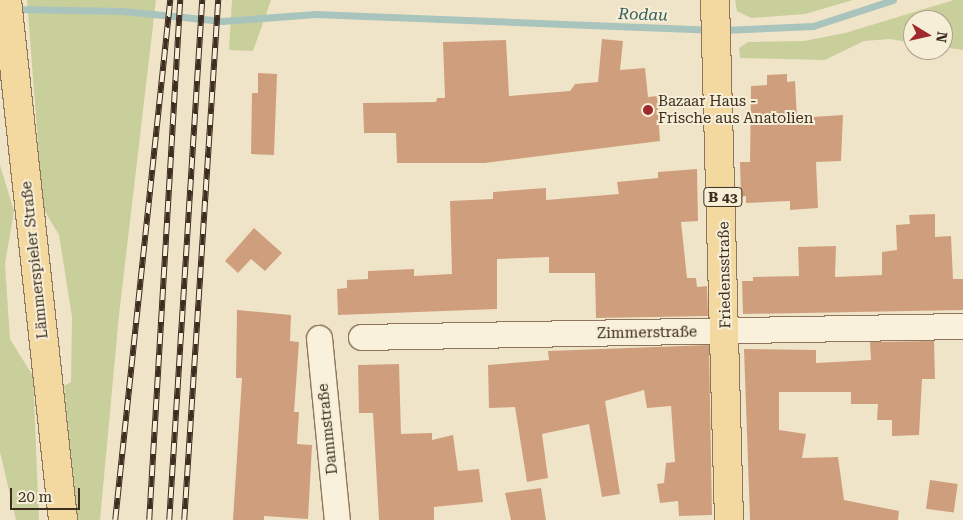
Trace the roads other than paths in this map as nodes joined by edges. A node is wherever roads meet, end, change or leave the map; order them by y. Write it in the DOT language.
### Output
graph roads {
  1 [pos="7,0"];
  2 [pos="716,6"];
  3 [pos="963,326"];
  4 [pos="726,331"];
  5 [pos="361,337"];
  6 [pos="319,338"];
  7 [pos="63,520"];
  8 [pos="337,520"];
  9 [pos="730,520"];
  1 -- 7 [label="main road, Lämmerspieler Straße"];
  2 -- 4 [label="main road, Friedensstraße / B 43"];
  3 -- 4 [label="street, Zimmerstraße"];
  4 -- 5 [label="street, Zimmerstraße"];
  4 -- 9 [label="main road, Friedensstraße / B 43"];
  6 -- 8 [label="street, Dammstraße"];
}
